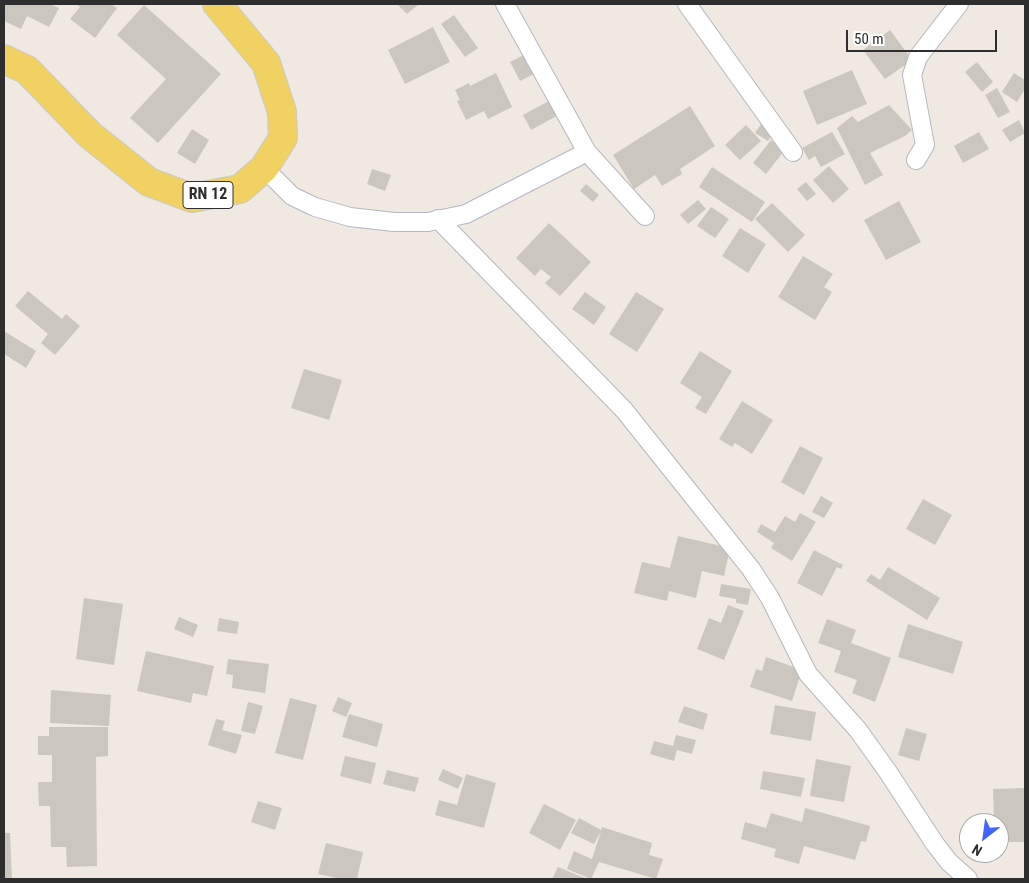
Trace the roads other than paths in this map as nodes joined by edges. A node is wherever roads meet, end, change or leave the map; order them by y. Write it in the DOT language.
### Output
graph roads {
  1 [pos="217,4"];
  2 [pos="504,4"];
  3 [pos="688,4"];
  4 [pos="959,4"];
  5 [pos="4,59"];
  6 [pos="587,152"];
  7 [pos="793,152"];
  8 [pos="916,160"];
  9 [pos="264,168"];
  10 [pos="645,216"];
  11 [pos="438,219"];
  12 [pos="968,879"];
  1 -- 9 [label="main road, RN 12"];
  2 -- 6 [label="street"];
  3 -- 7 [label="street"];
  4 -- 8 [label="street"];
  5 -- 9 [label="main road, RN 12"];
  6 -- 10 [label="street"];
  6 -- 11 [label="street"];
  9 -- 11 [label="street"];
  11 -- 12 [label="street"];
}
